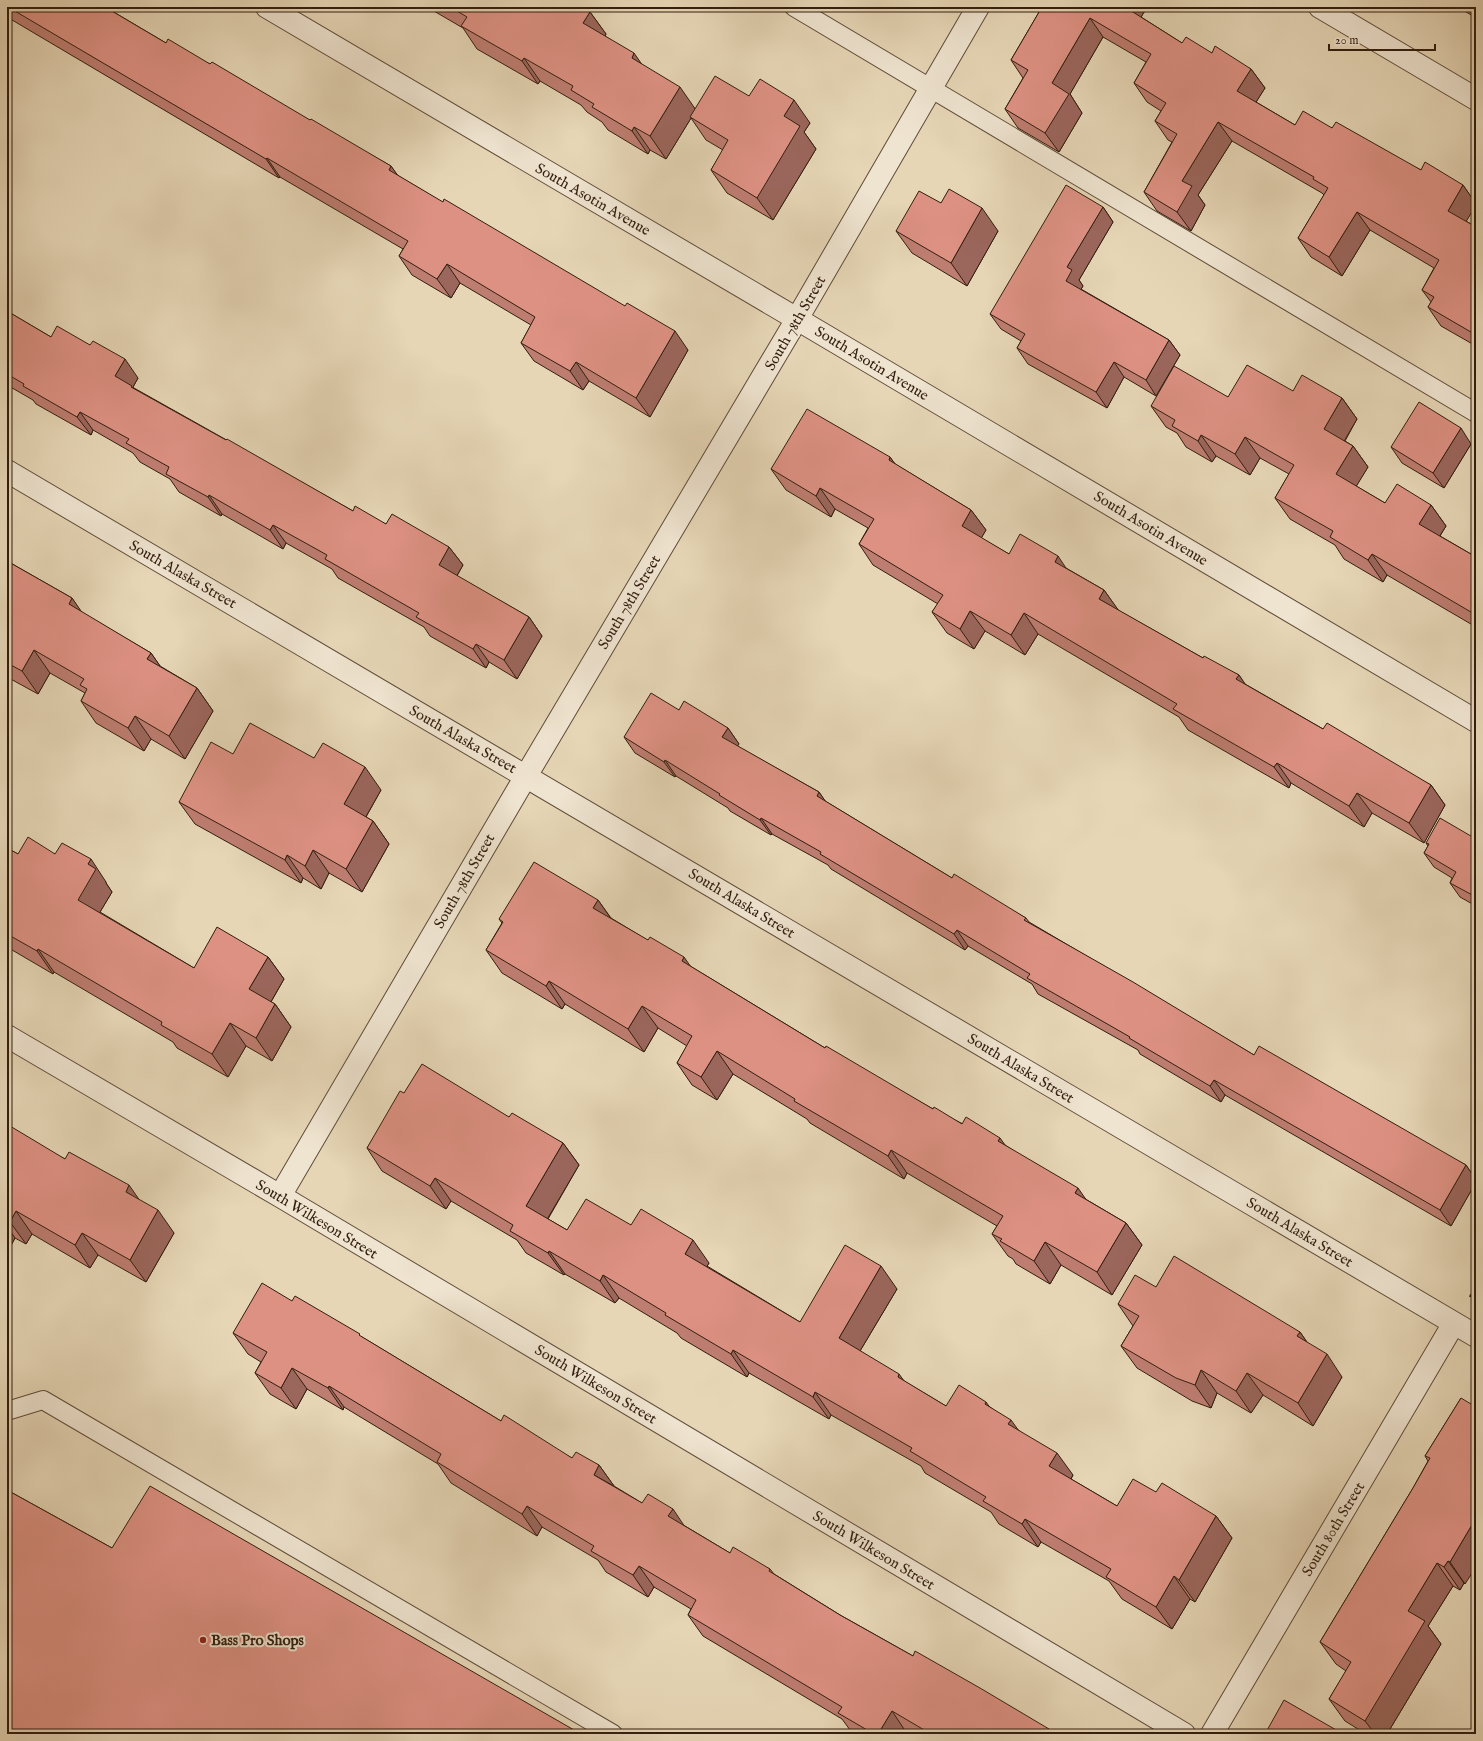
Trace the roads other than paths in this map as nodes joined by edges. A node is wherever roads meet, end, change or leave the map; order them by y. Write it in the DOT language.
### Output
graph roads {
  1 [pos="266,7"];
  2 [pos="794,7"];
  3 [pos="978,7"];
  4 [pos="1320,7"];
  5 [pos="931,88"];
  6 [pos="1476,99"];
  7 [pos="798,319"];
  8 [pos="1476,413"];
  9 [pos="7,471"];
  10 [pos="1476,721"];
  11 [pos="526,776"];
  12 [pos="7,1036"];
  13 [pos="280,1196"];
  14 [pos="1454,1323"];
  15 [pos="1476,1336"];
  16 [pos="7,1411"];
  17 [pos="613,1734"];
  18 [pos="1184,1734"];
  19 [pos="1212,1734"];
  1 -- 7 [label="street, South Asotin Avenue"];
  2 -- 5 [label="lane"];
  3 -- 5 [label="street, South 78th Street"];
  4 -- 6 [label="street"];
  5 -- 7 [label="street, South 78th Street"];
  5 -- 8 [label="lane"];
  7 -- 10 [label="street, South Asotin Avenue"];
  7 -- 11 [label="street, South 78th Street"];
  9 -- 11 [label="street, South Alaska Street"];
  11 -- 13 [label="street, South 78th Street"];
  11 -- 14 [label="street, South Alaska Street"];
  12 -- 13 [label="street, South Wilkeson Street"];
  13 -- 18 [label="street, South Wilkeson Street"];
  14 -- 15 [label="street, South Alaska Street"];
  14 -- 19 [label="street, South 80th Street"];
  16 -- 17 [label="lane"];
}
